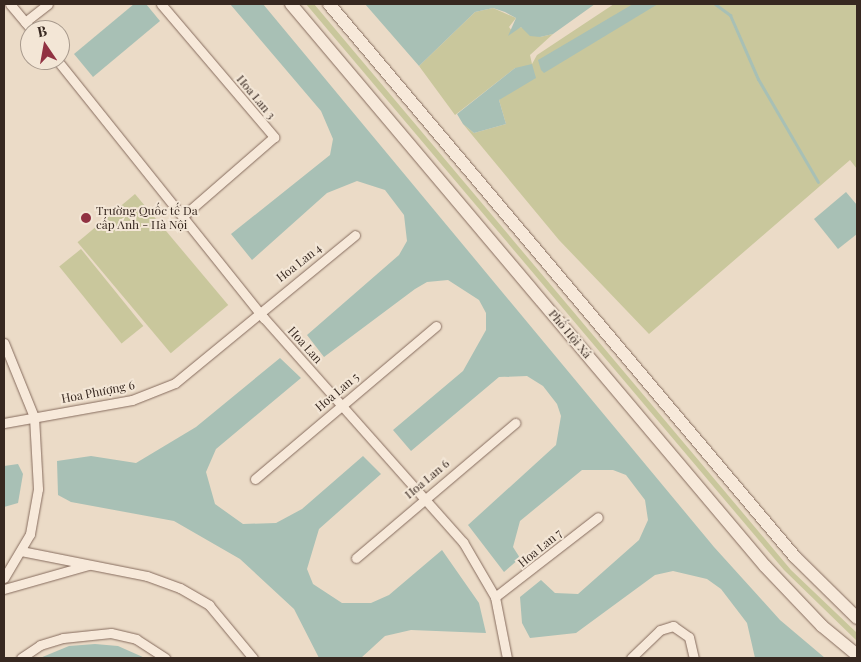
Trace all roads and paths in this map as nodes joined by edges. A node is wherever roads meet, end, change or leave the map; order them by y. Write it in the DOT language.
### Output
graph roads {
  1 [pos="10,4"];
  2 [pos="48,4"];
  3 [pos="161,4"];
  4 [pos="292,4"];
  5 [pos="329,4"];
  6 [pos="24,20"];
  7 [pos="28,20"];
  8 [pos="65,70"];
  9 [pos="183,216"];
  10 [pos="355,235"];
  11 [pos="259,310"];
  12 [pos="436,326"];
  13 [pos="4,343"];
  14 [pos="342,404"];
  15 [pos="34,417"];
  16 [pos="4,423"];
  17 [pos="515,423"];
  18 [pos="255,479"];
  19 [pos="425,497"];
  20 [pos="598,517"];
  21 [pos="21,551"];
  22 [pos="356,558"];
  23 [pos="92,564"];
  24 [pos="4,578"];
  25 [pos="4,589"];
  26 [pos="495,597"];
  27 [pos="857,618"];
  28 [pos="857,655"];
  29 [pos="21,658"];
  30 [pos="165,658"];
  31 [pos="253,658"];
  32 [pos="507,658"];
  33 [pos="631,658"];
  34 [pos="694,658"];
  1 -- 6 [label="street"];
  2 -- 7 [label="street"];
  3 -- 9 [label="street, Hoa Lan 3"];
  4 -- 28 [label="main road, Phố Hội Xá"];
  5 -- 27 [label="main road"];
  8 -- 9 [label="street, Hoa Lan"];
  9 -- 11 [label="street, Hoa Lan"];
  10 -- 11 [label="street, Hoa Lan 4"];
  11 -- 14 [label="street, Hoa Lan"];
  11 -- 15 [label="street, Hoa Phượng 6"];
  12 -- 14 [label="street, Hoa Lan 5"];
  13 -- 15 [label="street"];
  14 -- 18 [label="street, Hoa Lan 5"];
  14 -- 19 [label="street, Hoa Lan"];
  15 -- 16 [label="street, Hoa Phượng 6"];
  15 -- 21 [label="street"];
  17 -- 19 [label="street, Hoa Lan 6"];
  19 -- 22 [label="street, Hoa Lan 6"];
  19 -- 26 [label="street, Hoa Lan"];
  20 -- 26 [label="street, Hoa Lan 7"];
  21 -- 23 [label="street"];
  21 -- 24 [label="street"];
  23 -- 25 [label="street"];
  23 -- 31 [label="street"];
  26 -- 32 [label="street, Hoa Lan"];
  29 -- 30 [label="street"];
  33 -- 34 [label="street"];
}
